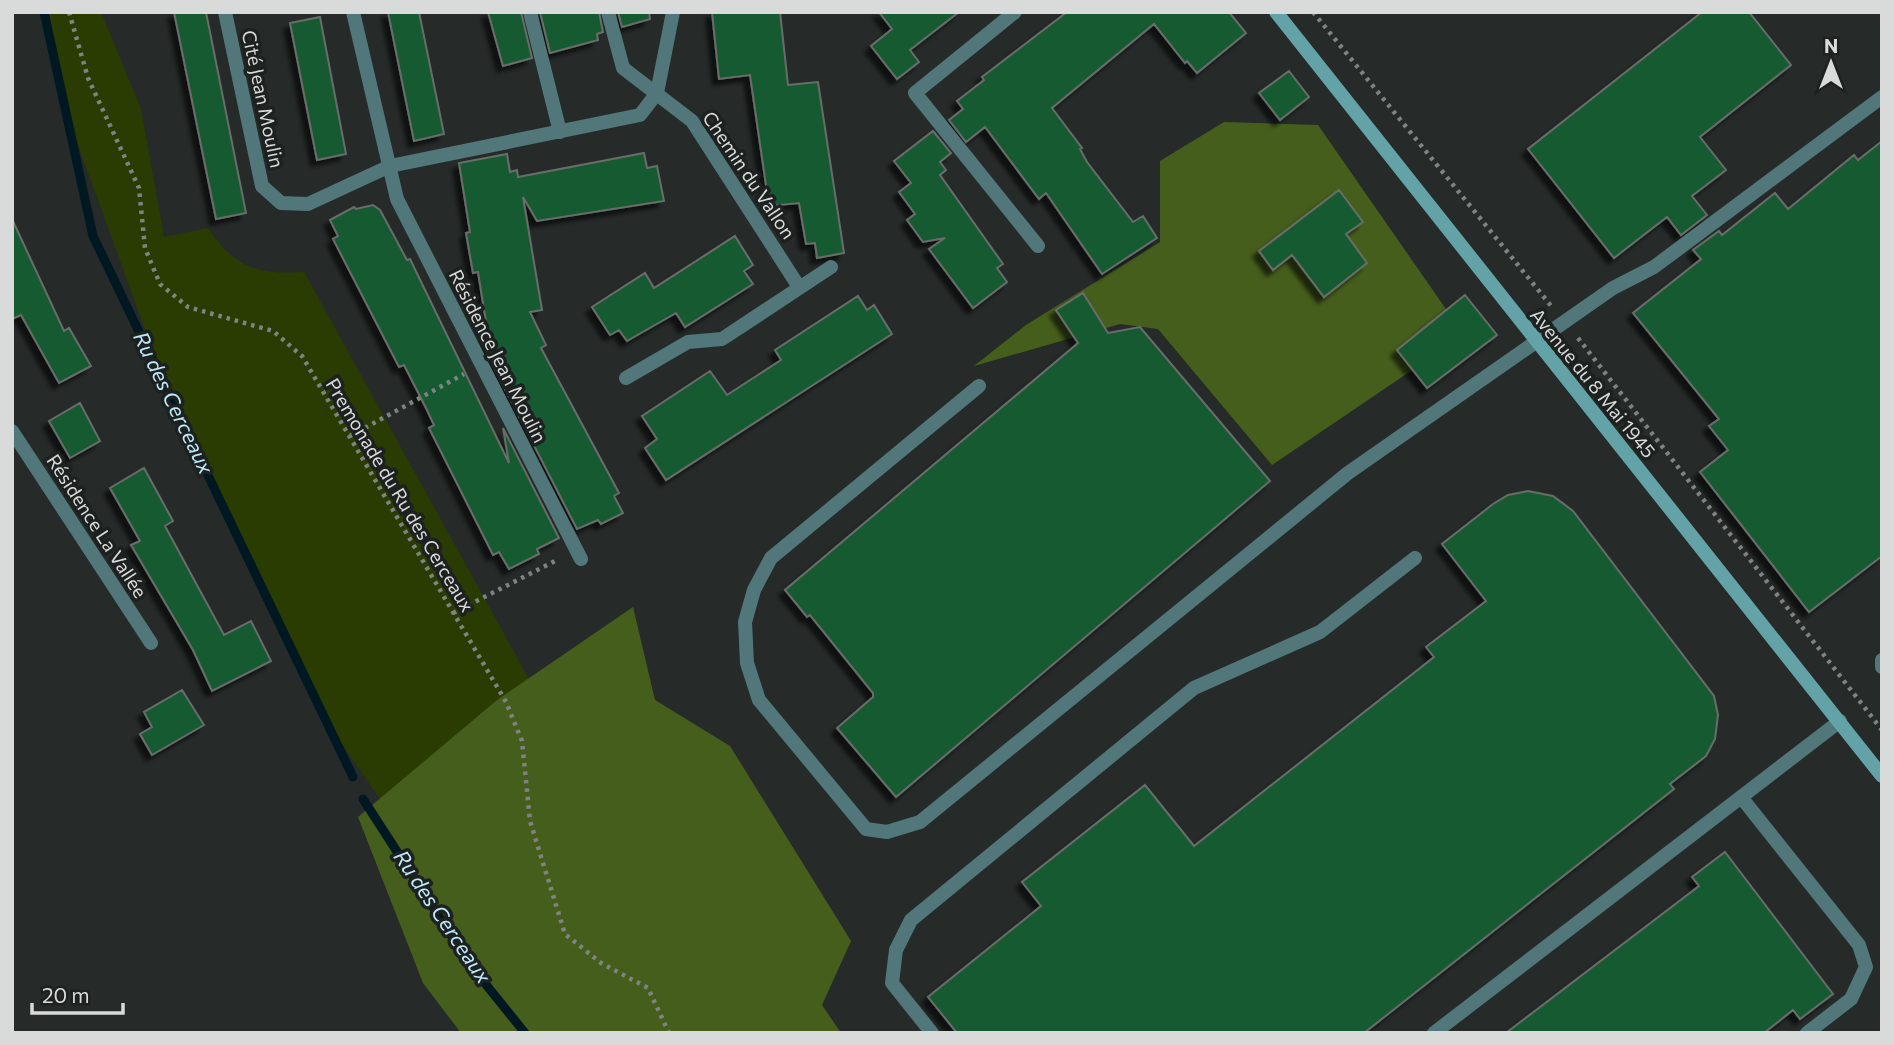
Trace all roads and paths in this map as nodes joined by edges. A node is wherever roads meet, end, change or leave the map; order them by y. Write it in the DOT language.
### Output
graph roads {
  1 [pos="69,12"];
  2 [pos="225,12"];
  3 [pos="354,12"];
  4 [pos="530,12"];
  5 [pos="608,12"];
  6 [pos="673,12"];
  7 [pos="1015,12"];
  8 [pos="1276,12"];
  9 [pos="1313,12"];
  10 [pos="657,93"];
  11 [pos="1882,97"];
  12 [pos="560,132"];
  13 [pos="390,166"];
  14 [pos="1038,246"];
  15 [pos="831,267"];
  16 [pos="799,287"];
  17 [pos="1564,322"];
  18 [pos="1535,342"];
  19 [pos="480,365"];
  20 [pos="626,378"];
  21 [pos="979,386"];
  22 [pos="12,431"];
  23 [pos="351,436"];
  24 [pos="579,554"];
  25 [pos="1415,558"];
  26 [pos="453,613"];
  27 [pos="150,643"];
  28 [pos="1882,660"];
  29 [pos="1882,667"];
  30 [pos="1840,721"];
  31 [pos="1882,730"];
  32 [pos="1882,776"];
  33 [pos="1741,797"];
  34 [pos="669,1033"];
  35 [pos="932,1033"];
  36 [pos="1434,1033"];
  37 [pos="1807,1033"];
  1 -- 23 [label="path, Premonade du Ru des Cerceaux"];
  2 -- 13 [label="street, Cité Jean Moulin"];
  3 -- 13 [label="street"];
  4 -- 12 [label="street"];
  5 -- 10 [label="street, Chemin du Vallon"];
  6 -- 10 [label="street"];
  7 -- 14 [label="street"];
  8 -- 18 [label="street, Avenue du 8 Mai 1945"];
  9 -- 17 [label="path, Avenue du 8 Mai 1945"];
  10 -- 12 [label="street"];
  10 -- 16 [label="street, Chemin du Vallon"];
  11 -- 17 [label="street"];
  12 -- 13 [label="street"];
  13 -- 19 [label="street, Résidence Jean Moulin"];
  15 -- 16 [label="street"];
  16 -- 20 [label="street"];
  17 -- 18 [label="street"];
  17 -- 31 [label="path, Avenue du 8 Mai 1945"];
  18 -- 21 [label="street"];
  18 -- 30 [label="street, Avenue du 8 Mai 1945"];
  19 -- 23 [label="path"];
  19 -- 24 [label="street, Résidence Jean Moulin"];
  22 -- 27 [label="street, Résidence La Vallée"];
  23 -- 26 [label="path, Premonade du Ru des Cerceaux"];
  24 -- 26 [label="path"];
  25 -- 35 [label="street"];
  26 -- 34 [label="path, Premonade du Ru des Cerceaux"];
  28 -- 29 [label="street"];
  30 -- 32 [label="street, Avenue du 8 Mai 1945"];
  30 -- 33 [label="street"];
  33 -- 36 [label="street"];
  33 -- 37 [label="street"];
}
